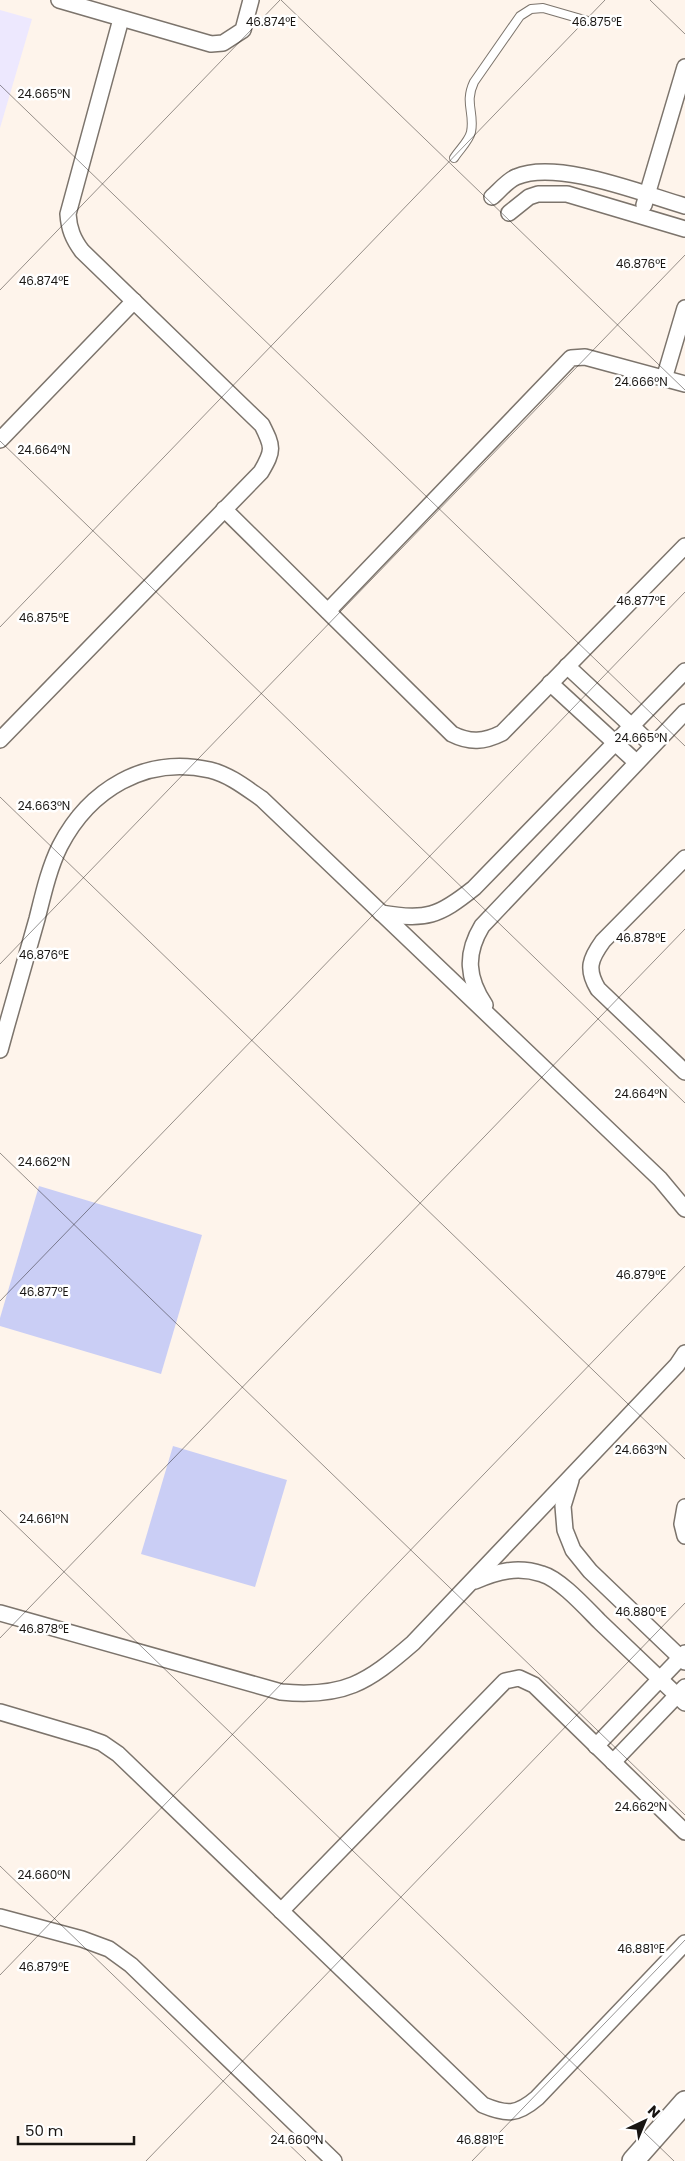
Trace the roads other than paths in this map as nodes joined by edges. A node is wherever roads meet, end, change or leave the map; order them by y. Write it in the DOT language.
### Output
graph roads {
  1 [pos="59,0"];
  2 [pos="251,0"];
  3 [pos="121,19"];
  4 [pos="588,21"];
  5 [pos="685,67"];
  6 [pos="454,158"];
  7 [pos="647,195"];
  8 [pos="492,197"];
  9 [pos="685,206"];
  10 [pos="509,213"];
  11 [pos="641,216"];
  12 [pos="685,229"];
  13 [pos="134,301"];
  14 [pos="685,308"];
  15 [pos="664,379"];
  16 [pos="685,384"];
  17 [pos="0,440"];
  18 [pos="224,510"];
  19 [pos="685,546"];
  20 [pos="328,610"];
  21 [pos="567,666"];
  22 [pos="685,671"];
  23 [pos="550,683"];
  24 [pos="685,712"];
  25 [pos="631,725"];
  26 [pos="0,740"];
  27 [pos="614,743"];
  28 [pos="652,745"];
  29 [pos="636,762"];
  30 [pos="685,858"];
  31 [pos="381,913"];
  32 [pos="496,1024"];
  33 [pos="0,1050"];
  34 [pos="685,1072"];
  35 [pos="685,1210"];
  36 [pos="685,1353"];
  37 [pos="572,1476"];
  38 [pos="685,1507"];
  39 [pos="685,1536"];
  40 [pos="470,1584"];
  41 [pos="0,1613"];
  42 [pos="684,1658"];
  43 [pos="660,1679"];
  44 [pos="682,1695"];
  45 [pos="0,1712"];
  46 [pos="596,1746"];
  47 [pos="613,1762"];
  48 [pos="685,1832"];
  49 [pos="281,1911"];
  50 [pos="0,1916"];
  51 [pos="685,1943"];
  52 [pos="685,2102"];
  53 [pos="334,2161"];
  54 [pos="633,2161"];
  1 -- 3 [label="street"];
  2 -- 3 [label="street"];
  3 -- 13 [label="street"];
  4 -- 6 [label="lane"];
  5 -- 7 [label="street"];
  7 -- 8 [label="street"];
  7 -- 9 [label="street"];
  7 -- 11 [label="street"];
  10 -- 11 [label="street"];
  11 -- 12 [label="street"];
  13 -- 17 [label="street"];
  13 -- 18 [label="street"];
  14 -- 15 [label="street"];
  15 -- 16 [label="street"];
  15 -- 20 [label="street"];
  18 -- 20 [label="street"];
  18 -- 26 [label="street"];
  19 -- 21 [label="street"];
  20 -- 23 [label="street"];
  21 -- 23 [label="street"];
  21 -- 25 [label="street"];
  22 -- 25 [label="street"];
  23 -- 27 [label="street"];
  24 -- 28 [label="street"];
  25 -- 27 [label="street"];
  25 -- 28 [label="street"];
  27 -- 29 [label="street"];
  27 -- 31 [label="street"];
  28 -- 29 [label="street"];
  29 -- 32 [label="street"];
  30 -- 34 [label="street"];
  31 -- 32 [label="street"];
  31 -- 33 [label="street"];
  32 -- 35 [label="street"];
  36 -- 37 [label="street"];
  37 -- 40 [label="street"];
  37 -- 42 [label="street"];
  38 -- 39 [label="street"];
  40 -- 41 [label="street"];
  40 -- 43 [label="street"];
  42 -- 43 [label="street"];
  43 -- 44 [label="street"];
  43 -- 46 [label="street"];
  44 -- 47 [label="street"];
  45 -- 49 [label="street"];
  46 -- 47 [label="street"];
  46 -- 49 [label="street"];
  47 -- 48 [label="street"];
  49 -- 51 [label="street"];
  50 -- 53 [label="street"];
  52 -- 54 [label="main road"];
}
